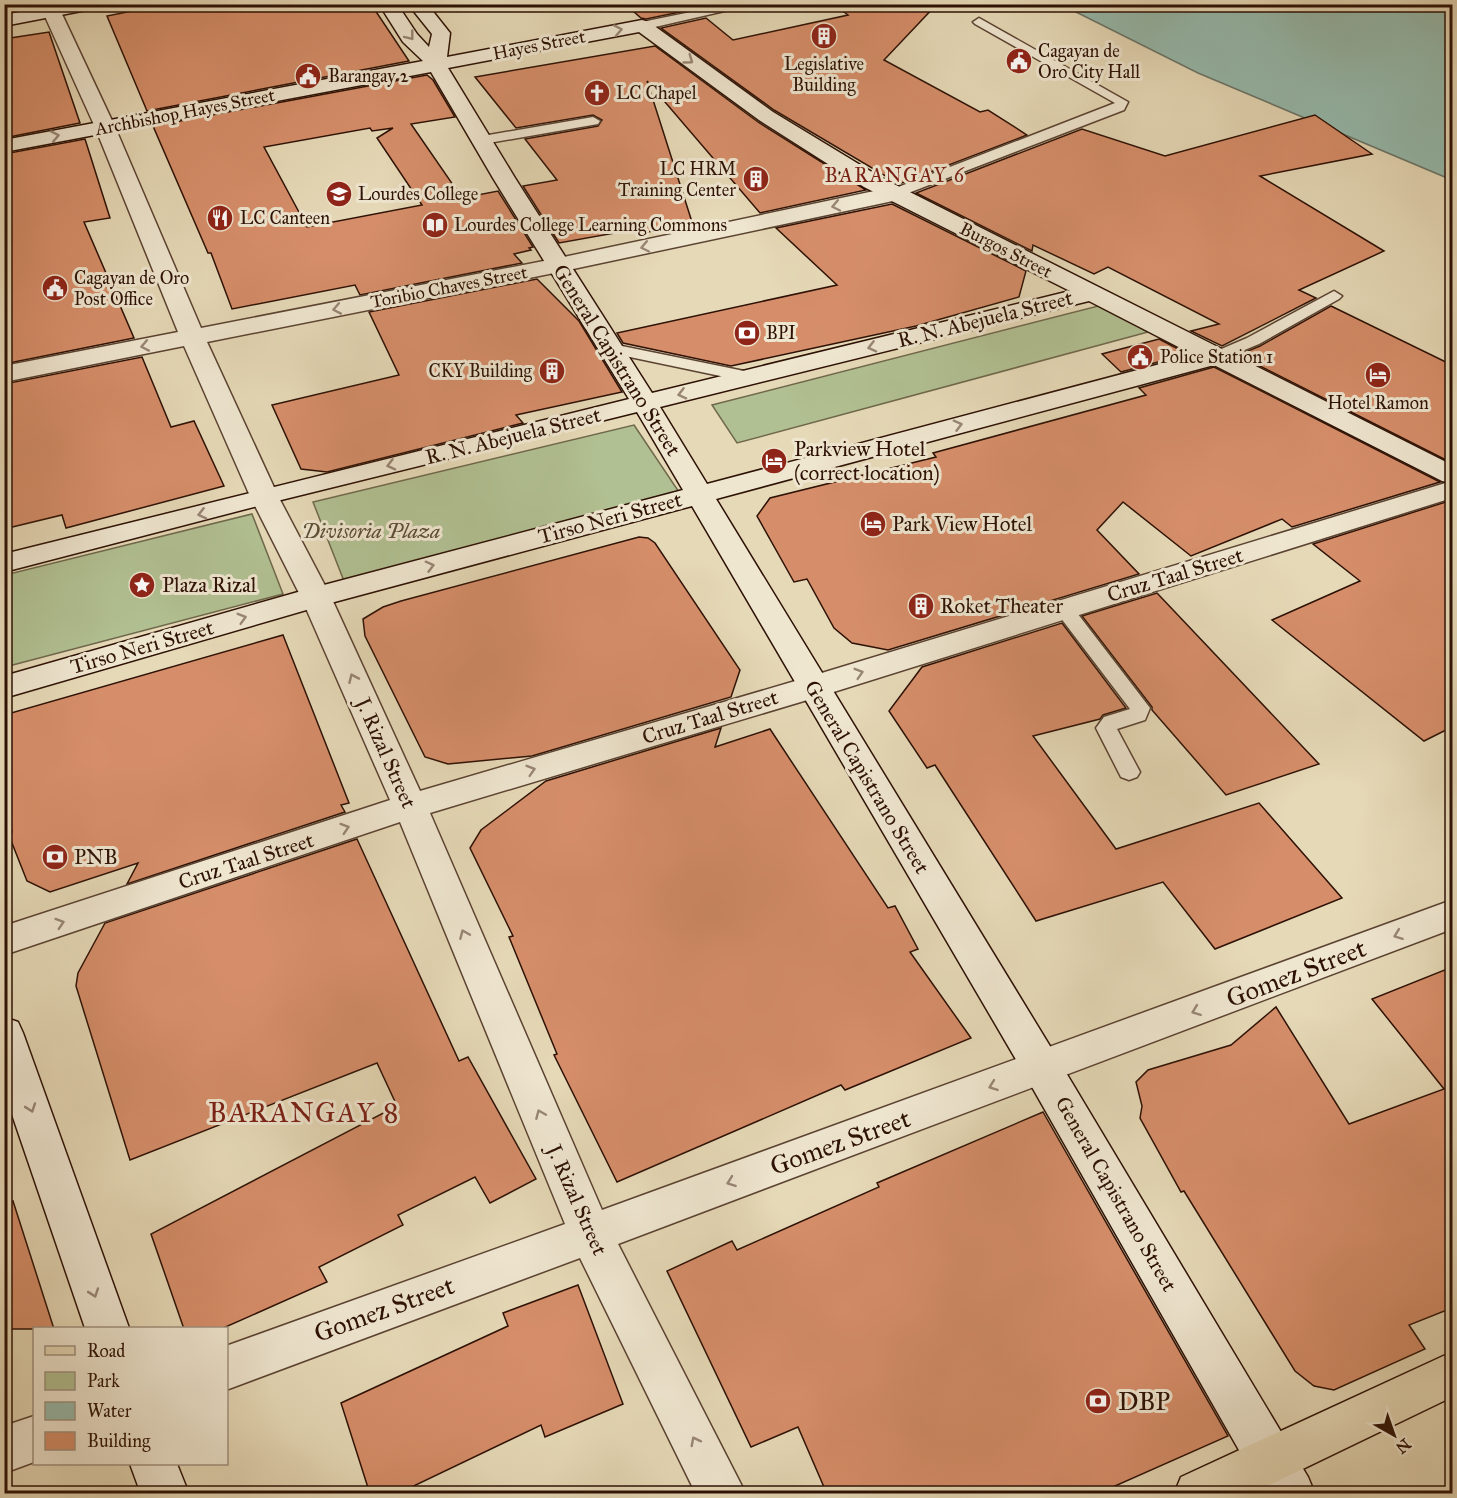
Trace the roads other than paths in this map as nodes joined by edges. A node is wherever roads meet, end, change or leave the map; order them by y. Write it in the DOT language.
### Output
graph roads {
  1 [pos="388,4"];
  2 [pos="417,4"];
  3 [pos="750,4"];
  4 [pos="78,7"];
  5 [pos="4,21"];
  6 [pos="979,22"];
  7 [pos="642,26"];
  8 [pos="436,64"];
  9 [pos="593,121"];
  10 [pos="105,127"];
  11 [pos="483,140"];
  12 [pos="4,146"];
  13 [pos="893,194"];
  14 [pos="559,265"];
  15 [pos="1092,293"];
  16 [pos="1334,296"];
  17 [pos="192,337"];
  18 [pos="612,349"];
  19 [pos="1218,356"];
  20 [pos="4,374"];
  21 [pos="749,377"];
  22 [pos="645,403"];
  23 [pos="1452,475"];
  24 [pos="1452,489"];
  25 [pos="699,494"];
  26 [pos="264,496"];
  27 [pos="4,563"];
  28 [pos="316,597"];
  29 [pos="1064,609"];
  30 [pos="4,687"];
  31 [pos="813,687"];
  32 [pos="1129,772"];
  33 [pos="410,806"];
  34 [pos="1452,914"];
  35 [pos="4,941"];
  36 [pos="4,1033"];
  37 [pos="1042,1068"];
  38 [pos="590,1233"];
  39 [pos="106,1327"];
  40 [pos="228,1367"];
  41 [pos="1452,1374"];
  42 [pos="33,1439"];
  43 [pos="4,1450"];
  44 [pos="154,1465"];
  45 [pos="1281,1476"];
  46 [pos="165,1494"];
  47 [pos="722,1494"];
  48 [pos="1198,1494"];
  1 -- 8 [label="street, General Capistrano Street, one-way"];
  2 -- 8 [label="street"];
  3 -- 7 [label="lane"];
  4 -- 5 [label="street"];
  4 -- 10 [label="street, J. Rizal Street"];
  6 -- 13 [label="lane"];
  8 -- 7 [label="street, Hayes Street, one-way"];
  7 -- 13 [label="street, Burgos Street, one-way"];
  8 -- 10 [label="street, Archbishop Hayes Street"];
  8 -- 11 [label="street, General Capistrano Street"];
  9 -- 11 [label="lane"];
  12 -- 10 [label="street, Archbishop Hayes Street, one-way"];
  10 -- 17 [label="street, J. Rizal Street"];
  11 -- 14 [label="street, General Capistrano Street"];
  13 -- 14 [label="street, Toribio Chaves Street, one-way"];
  13 -- 15 [label="street, Burgos Street"];
  14 -- 17 [label="street, Toribio Chaves Street, one-way"];
  14 -- 18 [label="street, General Capistrano Street"];
  15 -- 19 [label="street, Burgos Street"];
  15 -- 21 [label="street, R. N. Abejuela Street, one-way"];
  16 -- 19 [label="lane"];
  17 -- 20 [label="street, Toribio Chaves Street, one-way"];
  17 -- 26 [label="street, J. Rizal Street"];
  18 -- 21 [label="lane"];
  18 -- 22 [label="street, General Capistrano Street"];
  19 -- 23 [label="street, Burgos Street"];
  25 -- 19 [label="street, Tirso Neri Street, one-way"];
  21 -- 22 [label="street, R. N. Abejuela Street, one-way"];
  22 -- 25 [label="street, General Capistrano Street"];
  22 -- 26 [label="street, R. N. Abejuela Street, one-way"];
  24 -- 29 [label="street, Cruz Taal Street"];
  28 -- 25 [label="street, Tirso Neri Street, one-way"];
  25 -- 31 [label="street, General Capistrano Street"];
  26 -- 27 [label="street, R. N. Abejuela Street, one-way"];
  26 -- 28 [label="street, J. Rizal Street"];
  30 -- 28 [label="street, Tirso Neri Street, one-way"];
  33 -- 28 [label="street, J. Rizal Street, one-way"];
  31 -- 29 [label="street, Cruz Taal Street, one-way"];
  29 -- 32 [label="lane"];
  33 -- 31 [label="street, Cruz Taal Street, one-way"];
  31 -- 37 [label="street, General Capistrano Street"];
  35 -- 33 [label="street, Cruz Taal Street, one-way"];
  38 -- 33 [label="street, J. Rizal Street, one-way"];
  34 -- 37 [label="street, Gomez Street, one-way"];
  36 -- 39 [label="street, one-way"];
  37 -- 38 [label="street, Gomez Street, one-way"];
  37 -- 45 [label="street, General Capistrano Street"];
  38 -- 40 [label="street, Gomez Street"];
  47 -- 38 [label="street, J. Rizal Street, one-way"];
  41 -- 45 [label="main road"];
  42 -- 43 [label="street"];
  44 -- 46 [label="street"];
  45 -- 48 [label="main road"];
}
